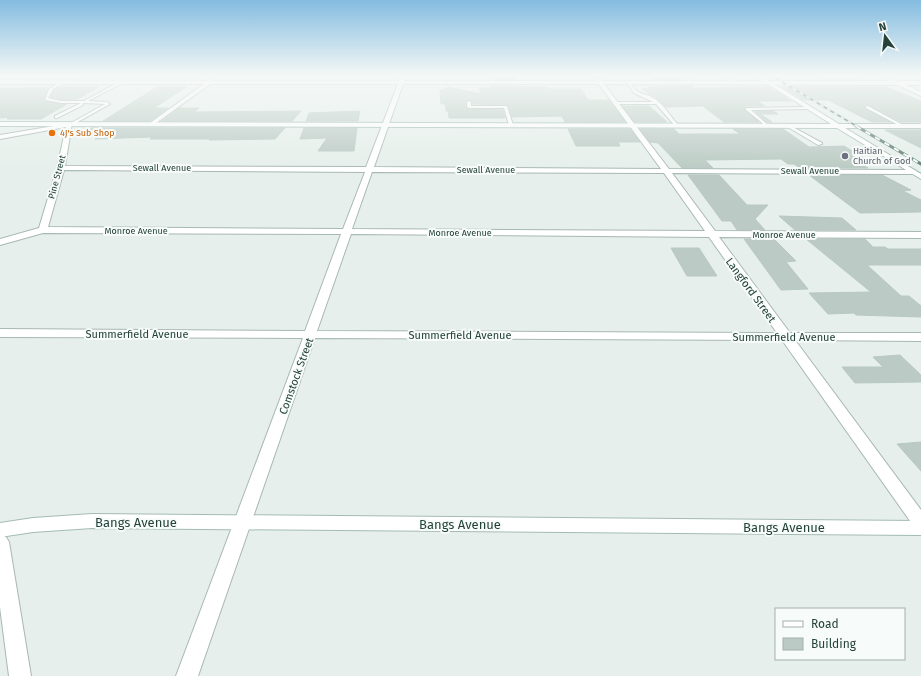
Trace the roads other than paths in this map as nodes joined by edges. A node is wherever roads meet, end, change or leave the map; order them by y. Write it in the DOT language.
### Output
graph roads {
  1 [pos="74,108"];
  2 [pos="101,108"];
  3 [pos="174,108"];
  4 [pos="392,108"];
  5 [pos="506,108"];
  6 [pos="618,108"];
  7 [pos="661,108"];
  8 [pos="808,108"];
  9 [pos="868,108"];
  10 [pos="56,117"];
  11 [pos="0,124"];
  12 [pos="71,124"];
  13 [pos="152,124"];
  14 [pos="386,125"];
  15 [pos="511,125"];
  16 [pos="631,125"];
  17 [pos="678,126"];
  18 [pos="767,126"];
  19 [pos="789,126"];
  20 [pos="837,126"];
  21 [pos="903,126"];
  22 [pos="921,126"];
  23 [pos="0,137"];
  24 [pos="820,144"];
  25 [pos="61,168"];
  26 [pos="370,169"];
  27 [pos="666,170"];
  28 [pos="912,172"];
  29 [pos="921,177"];
  30 [pos="43,230"];
  31 [pos="347,233"];
  32 [pos="712,234"];
  33 [pos="921,235"];
  34 [pos="0,242"];
  35 [pos="0,333"];
  36 [pos="311,335"];
  37 [pos="785,337"];
  38 [pos="921,337"];
  39 [pos="243,523"];
  40 [pos="921,523"];
  41 [pos="921,528"];
  42 [pos="0,530"];
  43 [pos="0,542"];
  44 [pos="20,676"];
  45 [pos="187,676"];
  1 -- 10 [label="lane"];
  2 -- 12 [label="lane"];
  3 -- 13 [label="street"];
  4 -- 14 [label="street, Comstock Street"];
  5 -- 15 [label="lane"];
  6 -- 16 [label="street, Langford Street"];
  7 -- 17 [label="lane"];
  8 -- 18 [label="lane"];
  8 -- 20 [label="street"];
  9 -- 21 [label="lane"];
  11 -- 12 [label="street"];
  12 -- 13 [label="street"];
  12 -- 23 [label="street"];
  12 -- 25 [label="street, Pine Street"];
  13 -- 14 [label="street"];
  14 -- 15 [label="street"];
  14 -- 26 [label="street, Comstock Street"];
  15 -- 16 [label="street"];
  16 -- 17 [label="street"];
  16 -- 27 [label="street, Langford Street"];
  17 -- 18 [label="street"];
  18 -- 19 [label="street"];
  19 -- 20 [label="street"];
  19 -- 24 [label="lane"];
  20 -- 21 [label="street"];
  20 -- 28 [label="street"];
  21 -- 22 [label="street"];
  25 -- 26 [label="street, Sewall Avenue"];
  25 -- 30 [label="street, Pine Street"];
  26 -- 27 [label="street, Sewall Avenue"];
  26 -- 31 [label="street, Comstock Street"];
  27 -- 28 [label="street, Sewall Avenue"];
  27 -- 32 [label="street, Langford Street"];
  28 -- 29 [label="street"];
  30 -- 31 [label="street, Monroe Avenue"];
  30 -- 34 [label="street, Monroe Avenue"];
  31 -- 32 [label="street, Monroe Avenue"];
  31 -- 36 [label="street, Comstock Street"];
  32 -- 33 [label="street, Monroe Avenue"];
  32 -- 37 [label="street, Langford Street"];
  35 -- 36 [label="street, Summerfield Avenue"];
  36 -- 37 [label="street, Summerfield Avenue"];
  36 -- 39 [label="street, Comstock Street"];
  37 -- 38 [label="street, Summerfield Avenue"];
  37 -- 40 [label="street, Langford Street"];
  39 -- 41 [label="street, Bangs Avenue"];
  39 -- 42 [label="street, Bangs Avenue"];
  39 -- 45 [label="street, Comstock Street"];
  43 -- 44 [label="street"];
}
